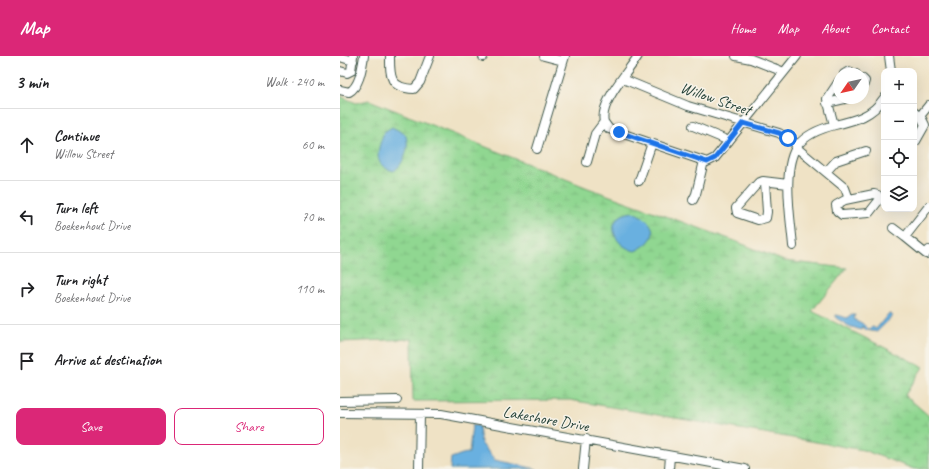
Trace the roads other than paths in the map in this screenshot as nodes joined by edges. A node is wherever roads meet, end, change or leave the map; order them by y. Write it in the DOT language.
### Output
graph roads {
  1 [pos="364,56"];
  2 [pos="390,56"];
  3 [pos="430,56"];
  4 [pos="544,56"];
  5 [pos="638,56"];
  6 [pos="736,56"];
  7 [pos="797,56"];
  8 [pos="889,56"];
  9 [pos="340,57"];
  10 [pos="564,58"];
  11 [pos="353,59"];
  12 [pos="891,68"];
  13 [pos="340,71"];
  14 [pos="784,72"];
  15 [pos="623,78"];
  16 [pos="833,89"];
  17 [pos="340,90"];
  18 [pos="833,102"];
  19 [pos="881,102"];
  20 [pos="827,103"];
  21 [pos="929,105"];
  22 [pos="917,114"];
  23 [pos="604,122"];
  24 [pos="743,123"];
  25 [pos="834,125"];
  26 [pos="693,126"];
  27 [pos="917,139"];
  28 [pos="729,141"];
  29 [pos="652,143"];
  30 [pos="797,146"];
  31 [pos="537,149"];
  32 [pos="866,150"];
  33 [pos="704,161"];
  34 [pos="587,162"];
  35 [pos="826,172"];
  36 [pos="639,181"];
  37 [pos="765,182"];
  38 [pos="788,184"];
  39 [pos="850,199"];
  40 [pos="693,200"];
  41 [pos="929,206"];
  42 [pos="893,228"];
  43 [pos="905,237"];
  44 [pos="794,246"];
  45 [pos="929,250"];
  46 [pos="397,400"];
  47 [pos="340,401"];
  48 [pos="340,413"];
  49 [pos="420,414"];
  50 [pos="586,439"];
  51 [pos="670,456"];
  52 [pos="418,469"];
  53 [pos="583,469"];
  54 [pos="669,469"];
  55 [pos="745,469"];
  1 -- 17 [label="street"];
  2 -- 3 [label="street"];
  4 -- 10 [label="street"];
  5 -- 15 [label="street"];
  6 -- 14 [label="street"];
  7 -- 14 [label="street"];
  8 -- 12 [label="street"];
  9 -- 11 [label="street"];
  10 -- 31 [label="street"];
  11 -- 13 [label="street"];
  14 -- 24 [label="street"];
  15 -- 23 [label="street"];
  15 -- 24 [label="street, Willow Street"];
  16 -- 20 [label="street"];
  18 -- 20 [label="street"];
  19 -- 25 [label="street"];
  20 -- 25 [label="street"];
  21 -- 22 [label="street"];
  22 -- 27 [label="street"];
  23 -- 29 [label="street"];
  23 -- 34 [label="street"];
  24 -- 28 [label="street"];
  24 -- 30 [label="street, Willow Street"];
  25 -- 30 [label="street"];
  26 -- 28 [label="street"];
  28 -- 33 [label="street"];
  29 -- 33 [label="street"];
  29 -- 36 [label="street"];
  30 -- 35 [label="street, Willow Street"];
  30 -- 38 [label="street"];
  32 -- 35 [label="street"];
  33 -- 40 [label="street"];
  35 -- 39 [label="street, Willow Street"];
  37 -- 37 [label="street"];
  37 -- 38 [label="street"];
  38 -- 44 [label="street"];
  39 -- 39 [label="street"];
  41 -- 43 [label="street"];
  42 -- 43 [label="street"];
  43 -- 45 [label="street"];
  46 -- 47 [label="street"];
  48 -- 49 [label="street, Lakeshore Drive"];
  49 -- 50 [label="street, Lakeshore Drive"];
  49 -- 52 [label="street"];
  50 -- 51 [label="street, Lakeshore Drive"];
  50 -- 53 [label="street"];
  51 -- 54 [label="street"];
  51 -- 55 [label="street, Lakeshore Drive"];
}
